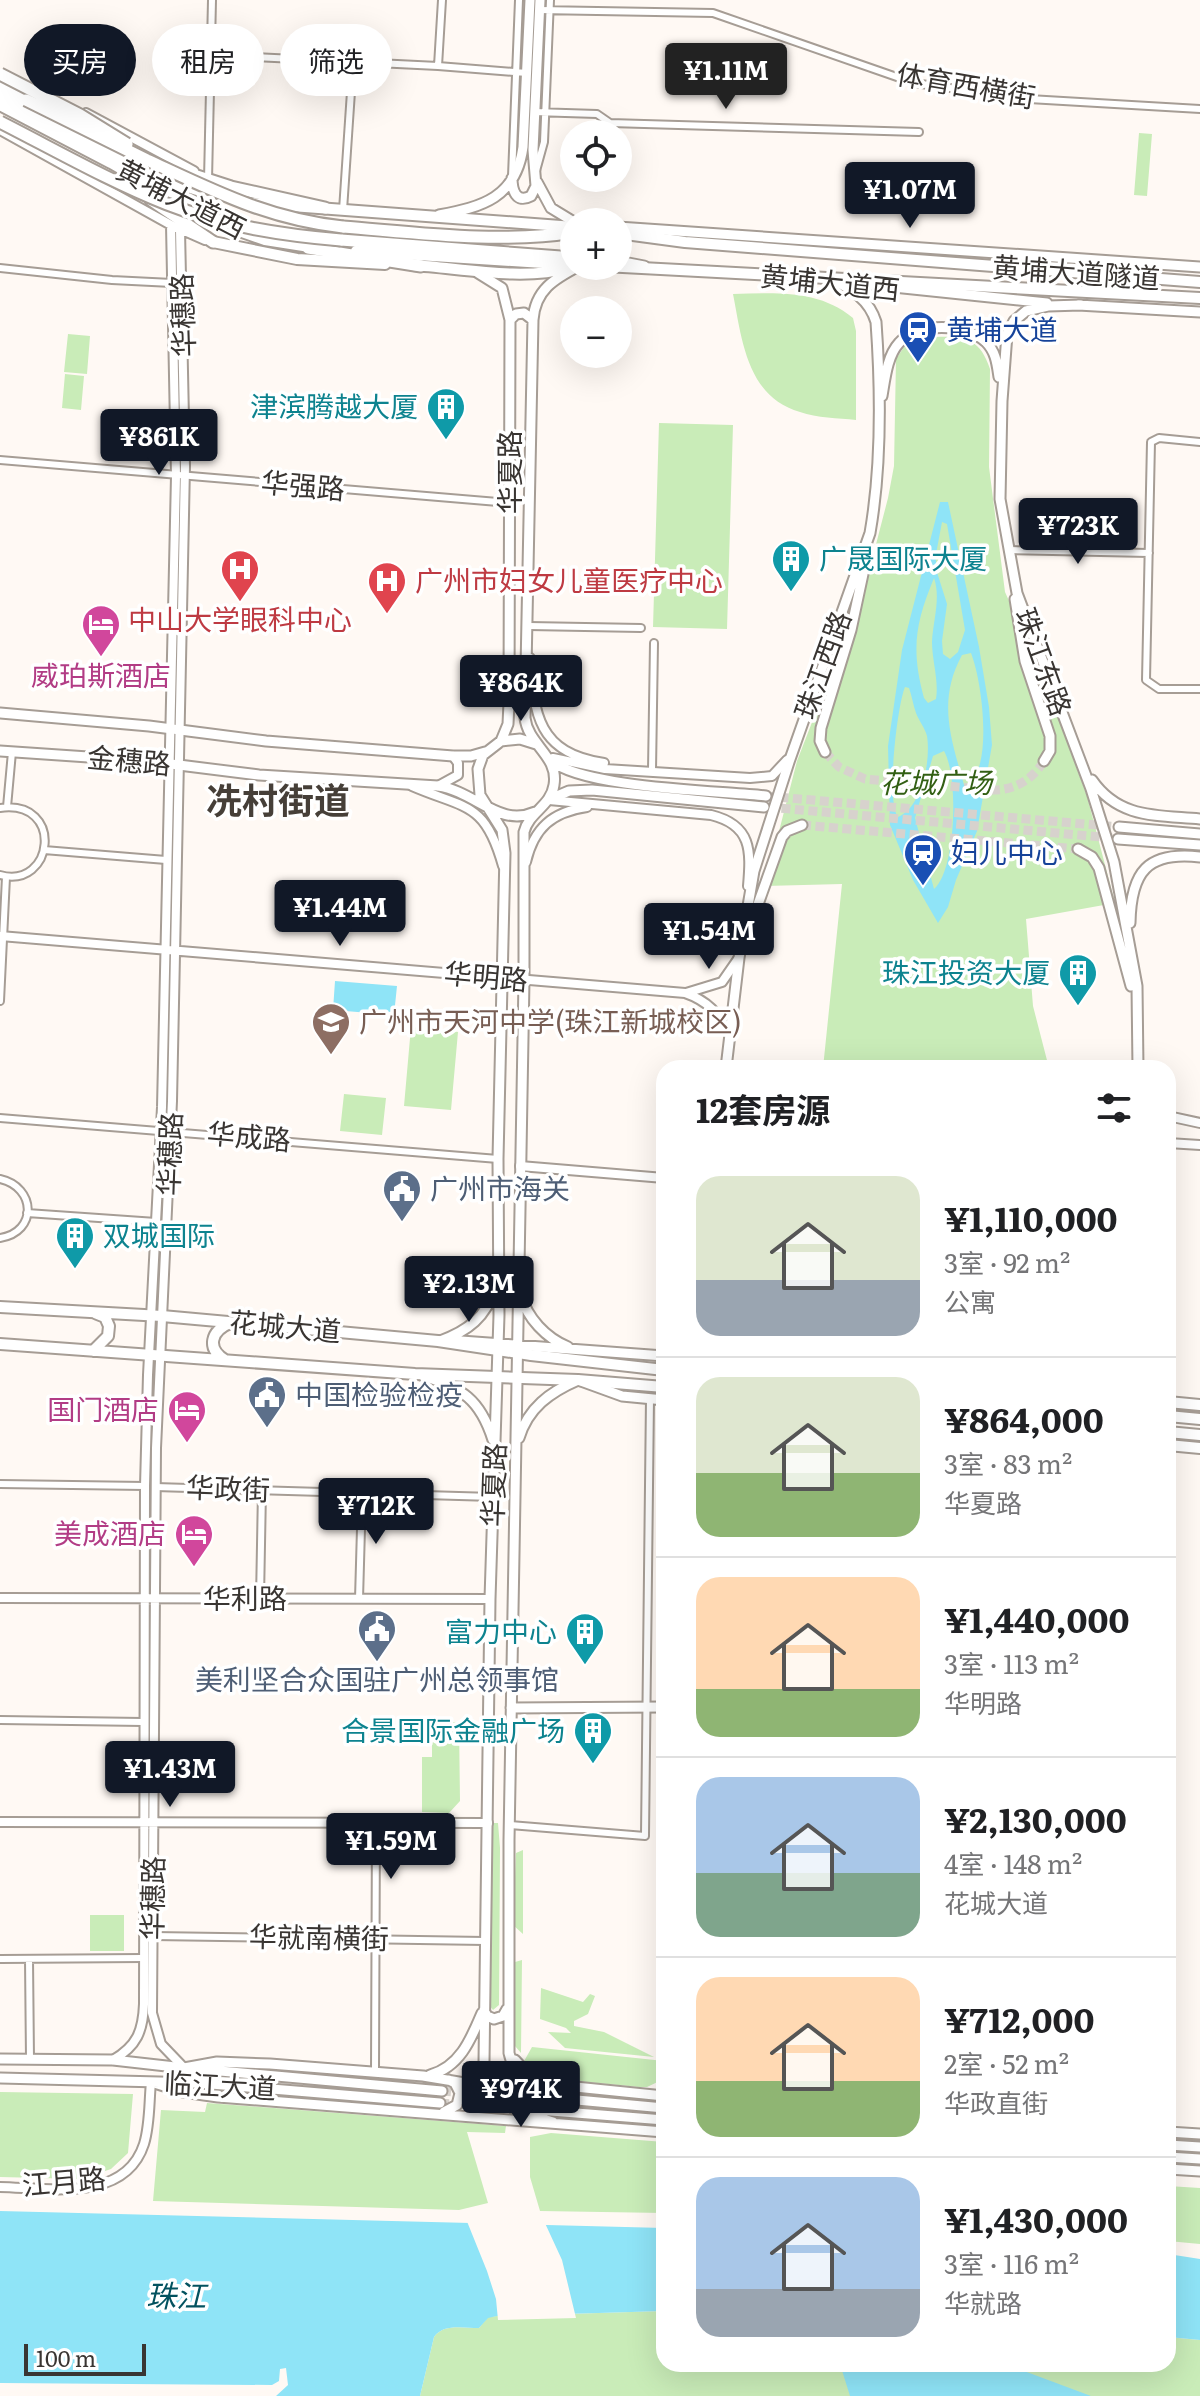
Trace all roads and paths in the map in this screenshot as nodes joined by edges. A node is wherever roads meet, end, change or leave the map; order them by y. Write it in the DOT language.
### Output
graph roads {
  1 [pos="212,0"];
  2 [pos="442,0"];
  3 [pos="519,0"];
  4 [pos="530,0"];
  5 [pos="550,0"];
  6 [pos="543,7"];
  7 [pos="212,24"];
  8 [pos="392,64"];
  9 [pos="438,66"];
  10 [pos="515,72"];
  11 [pos="527,73"];
  12 [pos="0,75"];
  13 [pos="0,87"];
  14 [pos="0,96"];
  15 [pos="210,96"];
  16 [pos="351,96"];
  17 [pos="0,105"];
  18 [pos="1200,109"];
  19 [pos="540,113"];
  20 [pos="0,116"];
  21 [pos="37,120"];
  22 [pos="0,122"];
  23 [pos="0,130"];
  24 [pos="919,132"];
  25 [pos="150,161"];
  26 [pos="535,175"];
  27 [pos="512,178"];
  28 [pos="208,180"];
  29 [pos="325,208"];
  30 [pos="343,210"];
  31 [pos="560,215"];
  32 [pos="431,216"];
  33 [pos="171,225"];
  34 [pos="560,226"];
  35 [pos="180,230"];
  36 [pos="560,230"];
  37 [pos="632,231"];
  38 [pos="632,232"];
  39 [pos="342,233"];
  40 [pos="213,242"];
  41 [pos="308,248"];
  42 [pos="560,256"];
  43 [pos="560,265"];
  44 [pos="632,265"];
  45 [pos="421,266"];
  46 [pos="632,267"];
  47 [pos="644,267"];
  48 [pos="1200,267"];
  49 [pos="0,268"];
  50 [pos="560,270"];
  51 [pos="560,275"];
  52 [pos="832,279"];
  53 [pos="1200,282"];
  54 [pos="172,283"];
  55 [pos="1200,298"];
  56 [pos="1081,305"];
  57 [pos="1200,312"];
  58 [pos="510,320"];
  59 [pos="533,320"];
  60 [pos="1002,401"];
  61 [pos="878,411"];
  62 [pos="1200,442"];
  63 [pos="0,460"];
  64 [pos="180,476"];
  65 [pos="510,503"];
  66 [pos="870,533"];
  67 [pos="1008,550"];
  68 [pos="1149,553"];
  69 [pos="529,626"];
  70 [pos="641,628"];
  71 [pos="528,640"];
  72 [pos="654,643"];
  73 [pos="1200,689"];
  74 [pos="509,699"];
  75 [pos="525,700"];
  76 [pos="0,713"];
  77 [pos="175,729"];
  78 [pos="501,741"];
  79 [pos="536,744"];
  80 [pos="794,749"];
  81 [pos="488,750"];
  82 [pos="0,751"];
  83 [pos="12,752"];
  84 [pos="825,752"];
  85 [pos="453,756"];
  86 [pos="549,757"];
  87 [pos="1044,761"];
  88 [pos="174,764"];
  89 [pos="1084,769"];
  90 [pos="652,770"];
  91 [pos="665,772"];
  92 [pos="407,784"];
  93 [pos="438,786"];
  94 [pos="766,796"];
  95 [pos="548,800"];
  96 [pos="609,806"];
  97 [pos="3,807"];
  98 [pos="764,807"];
  99 [pos="491,809"];
  100 [pos="535,812"];
  101 [pos="1200,819"];
  102 [pos="802,825"];
  103 [pos="1119,827"];
  104 [pos="1200,834"];
  105 [pos="1118,839"];
  106 [pos="1200,845"];
  107 [pos="1078,849"];
  108 [pos="44,850"];
  109 [pos="1200,857"];
  110 [pos="166,860"];
  111 [pos="524,871"];
  112 [pos="505,872"];
  113 [pos="3,876"];
  114 [pos="745,917"];
  115 [pos="1,936"];
  116 [pos="1130,946"];
  117 [pos="164,948"];
  118 [pos="175,949"];
  119 [pos="739,958"];
  120 [pos="502,979"];
  121 [pos="524,980"];
  122 [pos="685,993"];
  123 [pos="0,1001"];
  124 [pos="1137,1029"];
  125 [pos="730,1034"];
  126 [pos="727,1060"];
  127 [pos="1138,1060"];
  128 [pos="0,1118"];
  129 [pos="1176,1118"];
  130 [pos="1200,1123"];
  131 [pos="160,1130"];
  132 [pos="171,1131"];
  133 [pos="1176,1144"];
  134 [pos="1200,1145"];
  135 [pos="498,1159"];
  136 [pos="520,1166"];
  137 [pos="656,1177"];
  138 [pos="0,1179"];
  139 [pos="27,1213"];
  140 [pos="156,1222"];
  141 [pos="0,1238"];
  142 [pos="498,1281"];
  143 [pos="519,1283"];
  144 [pos="0,1307"];
  145 [pos="93,1312"];
  146 [pos="157,1316"];
  147 [pos="232,1323"];
  148 [pos="438,1341"];
  149 [pos="0,1344"];
  150 [pos="498,1346"];
  151 [pos="517,1349"];
  152 [pos="575,1349"];
  153 [pos="92,1351"];
  154 [pos="656,1355"];
  155 [pos="154,1356"];
  156 [pos="228,1361"];
  157 [pos="656,1369"];
  158 [pos="415,1374"];
  159 [pos="498,1377"];
  160 [pos="517,1378"];
  161 [pos="578,1380"];
  162 [pos="656,1386"];
  163 [pos="650,1399"];
  164 [pos="656,1399"];
  165 [pos="1176,1403"];
  166 [pos="1200,1405"];
  167 [pos="1176,1417"];
  168 [pos="1200,1419"];
  169 [pos="1176,1433"];
  170 [pos="1200,1435"];
  171 [pos="1176,1446"];
  172 [pos="495,1448"];
  173 [pos="1200,1448"];
  174 [pos="516,1449"];
  175 [pos="0,1484"];
  176 [pos="145,1486"];
  177 [pos="155,1487"];
  178 [pos="262,1490"];
  179 [pos="362,1493"];
  180 [pos="493,1497"];
  181 [pos="0,1598"];
  182 [pos="144,1598"];
  183 [pos="154,1598"];
  184 [pos="260,1599"];
  185 [pos="359,1599"];
  186 [pos="490,1599"];
  187 [pos="645,1707"];
  188 [pos="656,1707"];
  189 [pos="511,1708"];
  190 [pos="0,1720"];
  191 [pos="143,1722"];
  192 [pos="0,1822"];
  193 [pos="143,1822"];
  194 [pos="154,1822"];
  195 [pos="376,1822"];
  196 [pos="488,1823"];
  197 [pos="510,1825"];
  198 [pos="153,1936"];
  199 [pos="375,1939"];
  200 [pos="485,1941"];
  201 [pos="143,1958"];
  202 [pos="0,1959"];
  203 [pos="29,1959"];
  204 [pos="507,2007"];
  205 [pos="484,2010"];
  206 [pos="509,2042"];
  207 [pos="0,2059"];
  208 [pos="30,2059"];
  209 [pos="113,2060"];
  210 [pos="184,2068"];
  211 [pos="375,2072"];
  212 [pos="423,2076"];
  213 [pos="0,2078"];
  214 [pos="443,2079"];
  215 [pos="151,2082"];
  216 [pos="488,2086"];
  217 [pos="442,2091"];
  218 [pos="656,2095"];
  219 [pos="555,2098"];
  220 [pos="503,2103"];
  221 [pos="656,2107"];
  222 [pos="438,2108"];
  223 [pos="532,2115"];
  224 [pos="553,2117"];
  225 [pos="511,2119"];
  226 [pos="656,2120"];
  227 [pos="656,2131"];
  228 [pos="1176,2132"];
  229 [pos="1200,2134"];
  230 [pos="1176,2146"];
  231 [pos="1200,2147"];
  232 [pos="1176,2158"];
  233 [pos="1200,2159"];
  234 [pos="1176,2170"];
  235 [pos="1200,2171"];
  236 [pos="0,2187"];
  1 -- 7 [label="street"];
  2 -- 9 [label="street"];
  3 -- 10 [label="street"];
  4 -- 11 [label="main road"];
  5 -- 6 [label="street"];
  6 -- 18 [label="street, 体育西横街"];
  6 -- 19 [label="main road"];
  8 -- 9 [label="street"];
  9 -- 10 [label="street"];
  10 -- 11 [label="street"];
  10 -- 27 [label="street"];
  11 -- 27 [label="main road"];
  12 -- 25 [label="highway, bridge"];
  12 -- 28 [label="highway"];
  13 -- 25 [label="highway, bridge"];
  14 -- 21 [label="main road"];
  15 -- 28 [label="street"];
  16 -- 30 [label="street"];
  17 -- 21 [label="main road"];
  19 -- 24 [label="street"];
  19 -- 26 [label="main road"];
  20 -- 40 [label="highway"];
  21 -- 29 [label="main road, 黄埔大道西"];
  21 -- 41 [label="main road, 黄埔大道西"];
  22 -- 39 [label="highway, bridge"];
  23 -- 33 [label="street"];
  25 -- 39 [label="highway, bridge"];
  26 -- 27 [label="main road"];
  26 -- 31 [label="main road"];
  27 -- 32 [label="main road"];
  28 -- 29 [label="highway"];
  29 -- 30 [label="main road, 黄埔大道西"];
  30 -- 32 [label="main road, 黄埔大道西"];
  32 -- 34 [label="main road, 黄埔大道西"];
  33 -- 35 [label="street"];
  33 -- 54 [label="street, 华穗路"];
  35 -- 40 [label="street"];
  35 -- 64 [label="street, 华穗路"];
  36 -- 39 [label="highway"];
  37 -- 48 [label="main road, 黄埔大道西"];
  38 -- 53 [label="main road, 黄埔大道隧道"];
  39 -- 42 [label="highway"];
  40 -- 45 [label="main road"];
  41 -- 43 [label="main road, 黄埔大道西"];
  41 -- 45 [label="highway"];
  44 -- 47 [label="highway"];
  45 -- 50 [label="main road"];
  45 -- 58 [label="main road, 华夏路"];
  46 -- 47 [label="main road, 黄埔大道西"];
  47 -- 52 [label="main road, 黄埔大道西"];
  49 -- 54 [label="street"];
  51 -- 59 [label="main road, 华夏路"];
  52 -- 55 [label="main road, 黄埔大道隧道"];
  52 -- 56 [label="main road, 黄埔大道西"];
  52 -- 61 [label="main road, 珠江西路"];
  54 -- 64 [label="street, 华穗路"];
  56 -- 57 [label="main road, 黄埔大道西"];
  56 -- 60 [label="main road, 珠江东路"];
  58 -- 59 [label="main road"];
  58 -- 65 [label="main road, 华夏路"];
  59 -- 69 [label="main road, 华夏路"];
  60 -- 61 [label="main road"];
  60 -- 67 [label="main road, 珠江东路"];
  61 -- 66 [label="main road, 珠江西路"];
  62 -- 68 [label="street"];
  63 -- 64 [label="street, 华强路"];
  64 -- 65 [label="street, 华强路"];
  64 -- 77 [label="street, 华穗路"];
  65 -- 74 [label="main road, 华夏路"];
  66 -- 80 [label="main road, 珠江西路"];
  66 -- 84 [label="main road"];
  67 -- 68 [label="street"];
  67 -- 87 [label="main road"];
  67 -- 89 [label="main road, 珠江东路"];
  68 -- 73 [label="street"];
  69 -- 70 [label="street"];
  69 -- 71 [label="main road, 华夏路"];
  71 -- 75 [label="main road, 华夏路"];
  71 -- 90 [label="street"];
  72 -- 90 [label="street"];
  74 -- 75 [label="main road"];
  74 -- 78 [label="main road, 华夏路"];
  75 -- 79 [label="main road, 华夏路"];
  76 -- 77 [label="main road, 金穗路"];
  77 -- 85 [label="main road, 金穗路"];
  77 -- 88 [label="street, 华穗路"];
  78 -- 79 [label="main road"];
  78 -- 81 [label="main road"];
  79 -- 86 [label="main road, 华夏路"];
  80 -- 91 [label="street"];
  80 -- 114 [label="main road, 珠江西路"];
  81 -- 85 [label="main road, 金穗路"];
  81 -- 99 [label="main road, 华夏路"];
  82 -- 83 [label="main road, 金穗路"];
  83 -- 88 [label="main road, 金穗路"];
  83 -- 97 [label="street"];
  85 -- 93 [label="street"];
  86 -- 91 [label="street"];
  86 -- 94 [label="main road, 华夏路"];
  86 -- 95 [label="main road"];
  88 -- 92 [label="main road, 金穗路"];
  88 -- 110 [label="street, 华穗路"];
  88 -- 118 [label="street, 华穗路"];
  89 -- 101 [label="main road"];
  89 -- 116 [label="main road, 珠江东路"];
  90 -- 91 [label="street"];
  92 -- 93 [label="main road, 金穗路"];
  92 -- 112 [label="street"];
  93 -- 99 [label="main road, 金穗路"];
  95 -- 96 [label="street"];
  95 -- 98 [label="main road"];
  95 -- 100 [label="main road"];
  96 -- 111 [label="street"];
  96 -- 114 [label="street"];
  97 -- 108 [label="street"];
  99 -- 100 [label="main road"];
  99 -- 112 [label="main road, 华夏路"];
  100 -- 111 [label="main road, 华夏路"];
  102 -- 119 [label="main road"];
  103 -- 104 [label="main road"];
  105 -- 106 [label="main road"];
  107 -- 124 [label="main road"];
  108 -- 110 [label="street"];
  108 -- 113 [label="street"];
  109 -- 116 [label="main road"];
  110 -- 117 [label="street, 华穗路"];
  111 -- 121 [label="main road, 华夏路"];
  112 -- 120 [label="main road, 华夏路"];
  113 -- 115 [label="street"];
  114 -- 119 [label="main road, 珠江西路"];
  115 -- 117 [label="street, 华明路"];
  115 -- 123 [label="street"];
  116 -- 124 [label="main road, 珠江东路"];
  117 -- 118 [label="street, 华明路"];
  117 -- 131 [label="street, 华穗路"];
  118 -- 120 [label="street, 华明路"];
  118 -- 132 [label="street, 华穗路"];
  119 -- 122 [label="street"];
  119 -- 125 [label="main road, 珠江西路"];
  120 -- 121 [label="street, 华明路"];
  120 -- 135 [label="main road, 华夏路"];
  121 -- 122 [label="street, 华明路"];
  121 -- 136 [label="main road, 华夏路"];
  122 -- 125 [label="street"];
  124 -- 127 [label="main road, 珠江东路"];
  125 -- 126 [label="main road, 珠江西路"];
  128 -- 131 [label="street, 华成路"];
  129 -- 130 [label="street"];
  131 -- 132 [label="street, 华成路"];
  131 -- 140 [label="street, 华穗路"];
  132 -- 135 [label="street, 华成路"];
  132 -- 146 [label="street, 华穗路"];
  133 -- 134 [label="street"];
  135 -- 142 [label="main road, 华夏路"];
  136 -- 137 [label="street"];
  136 -- 143 [label="main road, 华夏路"];
  138 -- 139 [label="street"];
  139 -- 140 [label="street"];
  139 -- 141 [label="street"];
  140 -- 146 [label="street, 华穗路"];
  142 -- 143 [label="main road"];
  142 -- 148 [label="main road"];
  142 -- 150 [label="main road, 华夏路"];
  143 -- 151 [label="main road, 华夏路"];
  143 -- 152 [label="main road"];
  144 -- 145 [label="main road, 花城大道"];
  145 -- 146 [label="main road, 花城大道"];
  145 -- 153 [label="main road"];
  146 -- 147 [label="main road, 花城大道"];
  146 -- 155 [label="street, 华穗路"];
  147 -- 148 [label="main road, 花城大道"];
  147 -- 156 [label="main road"];
  148 -- 150 [label="main road, 花城大道"];
  149 -- 153 [label="main road, 花城大道"];
  150 -- 151 [label="main road, 花城大道"];
  150 -- 159 [label="main road, 华夏路"];
  151 -- 152 [label="main road"];
  151 -- 157 [label="main road, 花城大道"];
  151 -- 160 [label="main road, 华夏路"];
  152 -- 154 [label="main road"];
  153 -- 155 [label="main road, 花城大道"];
  155 -- 156 [label="main road, 花城大道"];
  155 -- 176 [label="street, 华穗路"];
  155 -- 177 [label="street, 华穗路"];
  156 -- 158 [label="main road, 花城大道"];
  158 -- 159 [label="main road, 花城大道"];
  158 -- 172 [label="main road"];
  159 -- 160 [label="main road, 花城大道"];
  159 -- 172 [label="main road, 华夏路"];
  160 -- 161 [label="main road, 花城大道"];
  160 -- 174 [label="main road, 华夏路"];
  161 -- 162 [label="main road, 花城大道"];
  161 -- 163 [label="main road"];
  161 -- 174 [label="main road"];
  163 -- 164 [label="main road"];
  163 -- 187 [label="street"];
  165 -- 166 [label="main road"];
  167 -- 168 [label="main road"];
  169 -- 170 [label="main road"];
  171 -- 173 [label="main road"];
  172 -- 174 [label="main road"];
  172 -- 180 [label="main road, 华夏路"];
  174 -- 189 [label="main road, 华夏路"];
  175 -- 176 [label="street"];
  176 -- 182 [label="street, 华穗路"];
  177 -- 178 [label="street, 华政街"];
  177 -- 183 [label="street, 华穗路"];
  178 -- 179 [label="street, 华政街"];
  178 -- 184 [label="street"];
  179 -- 180 [label="street, 华政街"];
  179 -- 185 [label="street"];
  180 -- 186 [label="main road, 华夏路"];
  181 -- 182 [label="street, 华利路"];
  182 -- 183 [label="street, 华利路"];
  182 -- 191 [label="street, 华穗路"];
  183 -- 184 [label="street, 华利路"];
  183 -- 194 [label="street, 华穗路"];
  184 -- 185 [label="street, 华利路"];
  185 -- 186 [label="street, 华利路"];
  186 -- 196 [label="main road, 华夏路"];
  187 -- 188 [label="main road"];
  187 -- 189 [label="main road"];
  187 -- 197 [label="street"];
  189 -- 197 [label="main road, 华夏路"];
  190 -- 191 [label="street"];
  191 -- 193 [label="street, 华穗路"];
  192 -- 193 [label="street"];
  193 -- 194 [label="street"];
  193 -- 201 [label="street, 华穗路"];
  194 -- 195 [label="street"];
  194 -- 198 [label="street, 华穗路"];
  195 -- 196 [label="street"];
  195 -- 199 [label="street"];
  196 -- 200 [label="main road, 华夏路"];
  197 -- 204 [label="main road, 华夏路"];
  198 -- 199 [label="street, 华就南横街"];
  198 -- 210 [label="street, 华穗路"];
  199 -- 200 [label="street, 华就南横街"];
  199 -- 211 [label="street"];
  200 -- 205 [label="main road, 华夏路"];
  201 -- 203 [label="street"];
  201 -- 209 [label="street, 华穗路"];
  202 -- 203 [label="street"];
  203 -- 208 [label="street"];
  204 -- 205 [label="main road"];
  204 -- 206 [label="main road, 华夏路"];
  205 -- 212 [label="main road"];
  205 -- 216 [label="main road, 华夏路"];
  206 -- 218 [label="main road"];
  206 -- 219 [label="main road, 华夏路"];
  207 -- 208 [label="main road"];
  208 -- 209 [label="main road"];
  209 -- 210 [label="main road"];
  210 -- 211 [label="main road"];
  210 -- 217 [label="main road, 临江大道"];
  211 -- 212 [label="main road"];
  212 -- 214 [label="main road"];
  213 -- 215 [label="main road, 临江大道"];
  214 -- 216 [label="main road"];
  214 -- 222 [label="main road"];
  215 -- 222 [label="main road, 临江大道"];
  215 -- 236 [label="street, 江月路"];
  216 -- 219 [label="main road"];
  216 -- 220 [label="main road"];
  219 -- 221 [label="main road"];
  220 -- 223 [label="main road"];
  220 -- 224 [label="main road"];
  222 -- 225 [label="main road, 临江大道"];
  223 -- 224 [label="main road"];
  223 -- 225 [label="main road"];
  224 -- 225 [label="main road"];
  224 -- 226 [label="main road"];
  224 -- 227 [label="main road"];
  228 -- 229 [label="main road"];
  230 -- 231 [label="main road"];
  232 -- 233 [label="main road"];
  234 -- 235 [label="main road"];
}
